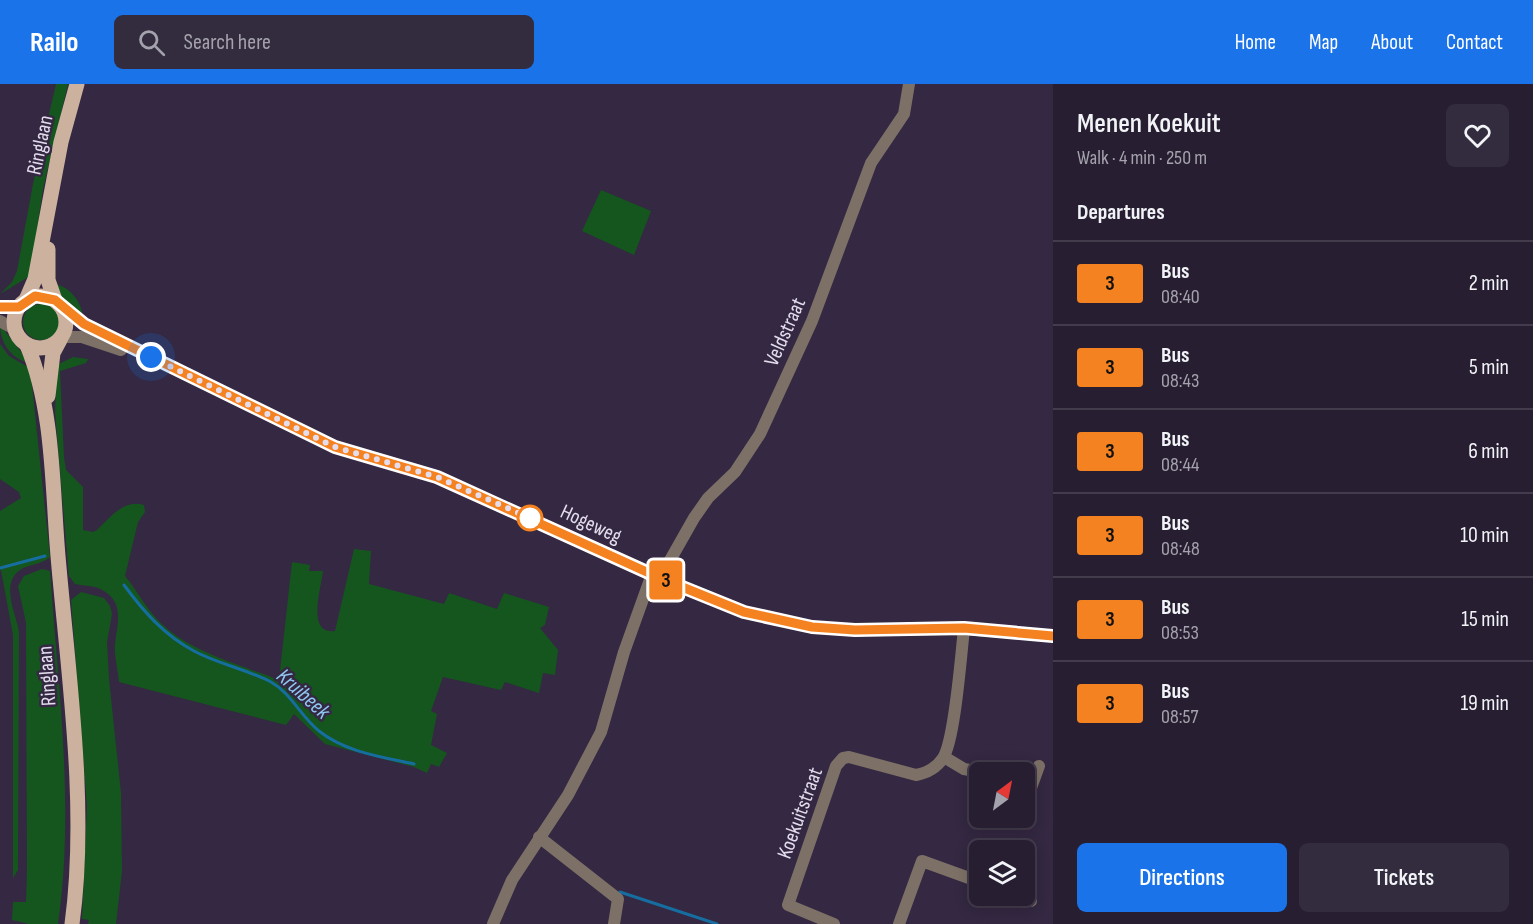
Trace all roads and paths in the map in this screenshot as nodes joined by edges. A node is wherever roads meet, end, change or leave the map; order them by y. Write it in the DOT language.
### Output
graph roads {
  1 [pos="77,84"];
  2 [pos="909,84"];
  3 [pos="47,216"];
  4 [pos="58,303"];
  5 [pos="22,304"];
  6 [pos="0,307"];
  7 [pos="0,321"];
  8 [pos="15,330"];
  9 [pos="61,338"];
  10 [pos="27,345"];
  11 [pos="168,366"];
  12 [pos="47,426"];
  13 [pos="656,576"];
  14 [pos="964,628"];
  15 [pos="1053,636"];
  16 [pos="944,758"];
  17 [pos="1039,766"];
  18 [pos="969,770"];
  19 [pos="1035,773"];
  20 [pos="539,837"];
  21 [pos="969,878"];
  22 [pos="72,923"];
  23 [pos="493,924"];
  24 [pos="614,924"];
  25 [pos="834,924"];
  26 [pos="899,924"];
  1 -- 3 [label="main road, Ringlaan"];
  2 -- 13 [label="street, Veldstraat"];
  3 -- 4 [label="main road, Ringlaan"];
  3 -- 5 [label="main road, Ringlaan"];
  4 -- 5 [label="main road"];
  4 -- 9 [label="main road, Ringlaan"];
  4 -- 11 [label="street, Hogeweg"];
  5 -- 6 [label="street"];
  5 -- 8 [label="main road, Ringlaan"];
  7 -- 8 [label="street"];
  8 -- 10 [label="main road, Ringlaan"];
  9 -- 10 [label="main road"];
  9 -- 11 [label="street, Hogeweg"];
  9 -- 12 [label="main road, Ringlaan"];
  10 -- 12 [label="main road, Ringlaan"];
  11 -- 13 [label="street, Hogeweg"];
  12 -- 22 [label="main road, Ringlaan"];
  13 -- 14 [label="street, Hogeweg"];
  13 -- 20 [label="street, Veldstraat"];
  14 -- 15 [label="street, Hogeweg"];
  14 -- 16 [label="street"];
  16 -- 18 [label="street"];
  16 -- 25 [label="street, Koekuitstraat"];
  17 -- 19 [label="street"];
  20 -- 23 [label="street, Veldstraat"];
  20 -- 24 [label="street"];
  21 -- 26 [label="street"];
}
